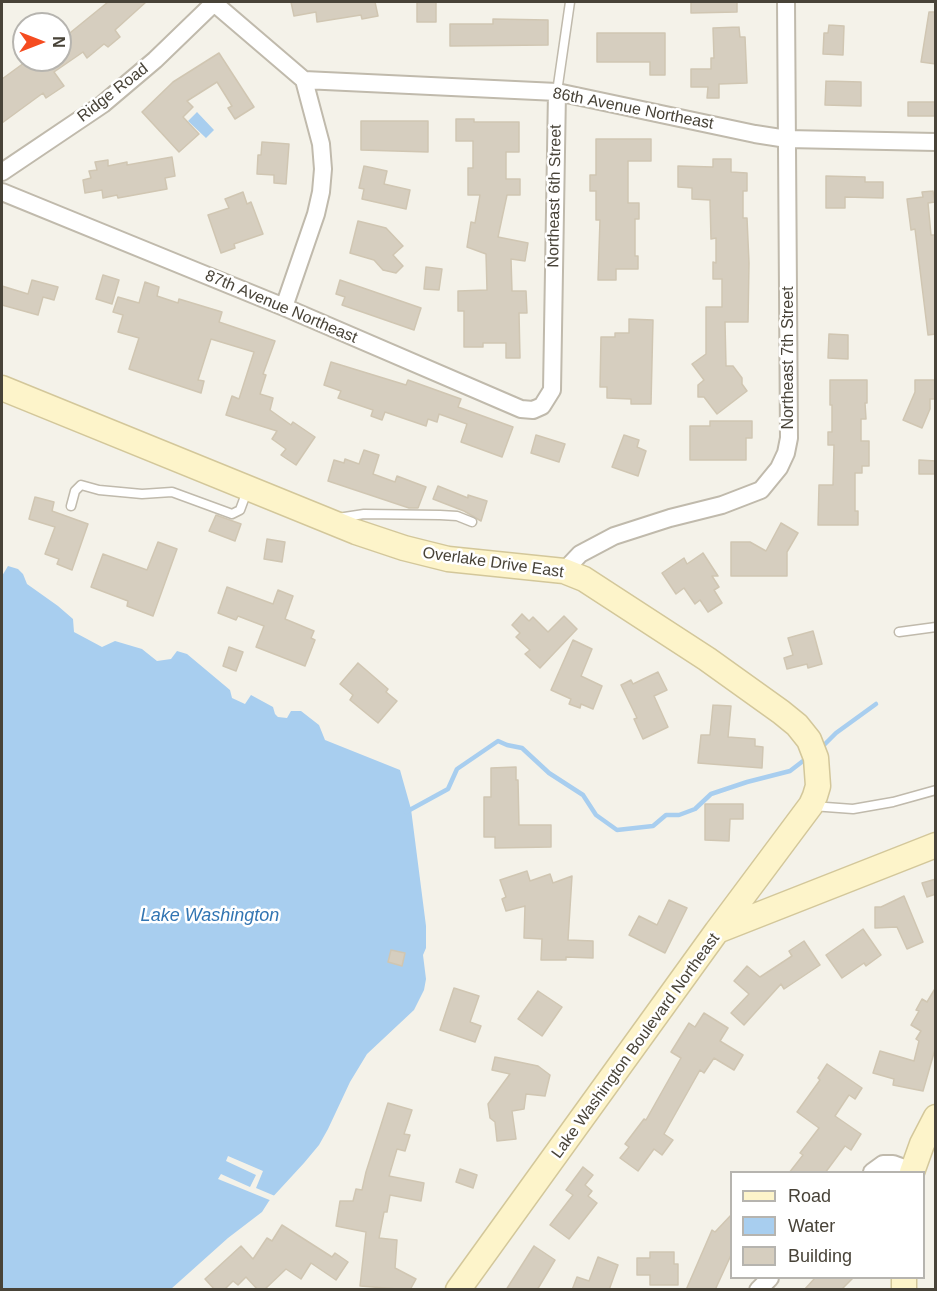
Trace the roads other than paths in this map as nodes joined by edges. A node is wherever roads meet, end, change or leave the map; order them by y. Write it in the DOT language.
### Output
graph roads {
  1 [pos="215,2"];
  2 [pos="570,2"];
  3 [pos="786,2"];
  4 [pos="304,80"];
  5 [pos="557,92"];
  6 [pos="787,139"];
  7 [pos="936,142"];
  8 [pos="2,172"];
  9 [pos="2,192"];
  10 [pos="284,308"];
  11 [pos="2,388"];
  12 [pos="552,390"];
  13 [pos="248,488"];
  14 [pos="70,506"];
  15 [pos="329,521"];
  16 [pos="472,522"];
  17 [pos="564,571"];
  18 [pos="936,627"];
  19 [pos="899,632"];
  20 [pos="936,790"];
  21 [pos="811,806"];
  22 [pos="936,845"];
  23 [pos="748,888"];
  24 [pos="768,912"];
  25 [pos="717,931"];
  26 [pos="936,1117"];
  27 [pos="874,1171"];
  28 [pos="910,1171"];
  29 [pos="912,1171"];
  30 [pos="769,1279"];
  31 [pos="458,1290"];
  32 [pos="758,1290"];
  1 -- 4 [label="street"];
  1 -- 8 [label="street, Ridge Road"];
  2 -- 5 [label="lane, Northeast 6th Street"];
  3 -- 6 [label="street, Northeast 7th Street"];
  4 -- 5 [label="street, 86th Avenue Northeast"];
  4 -- 10 [label="street"];
  5 -- 6 [label="street, 86th Avenue Northeast"];
  5 -- 12 [label="street, Northeast 6th Street"];
  6 -- 7 [label="street, 86th Avenue Northeast"];
  6 -- 17 [label="street, Northeast 7th Street"];
  9 -- 10 [label="street, 87th Avenue Northeast"];
  10 -- 12 [label="street, 87th Avenue Northeast"];
  11 -- 13 [label="street, Overlake Drive East"];
  13 -- 14 [label="lane"];
  13 -- 15 [label="street, Overlake Drive East"];
  15 -- 16 [label="lane"];
  15 -- 17 [label="street, Overlake Drive East"];
  17 -- 21 [label="street, Overlake Drive East"];
  18 -- 19 [label="lane"];
  20 -- 21 [label="lane"];
  21 -- 23 [label="street, Overlake Drive East"];
  22 -- 24 [label="street, Lake Washington Boulevard Northeast"];
  23 -- 24 [label="street"];
  23 -- 25 [label="street, Overlake Drive East"];
  24 -- 25 [label="street, Lake Washington Boulevard Northeast"];
  25 -- 31 [label="street, Lake Washington Boulevard Northeast"];
  26 -- 29 [label="street"];
  27 -- 28 [label="street"];
  30 -- 32 [label="street"];
}
